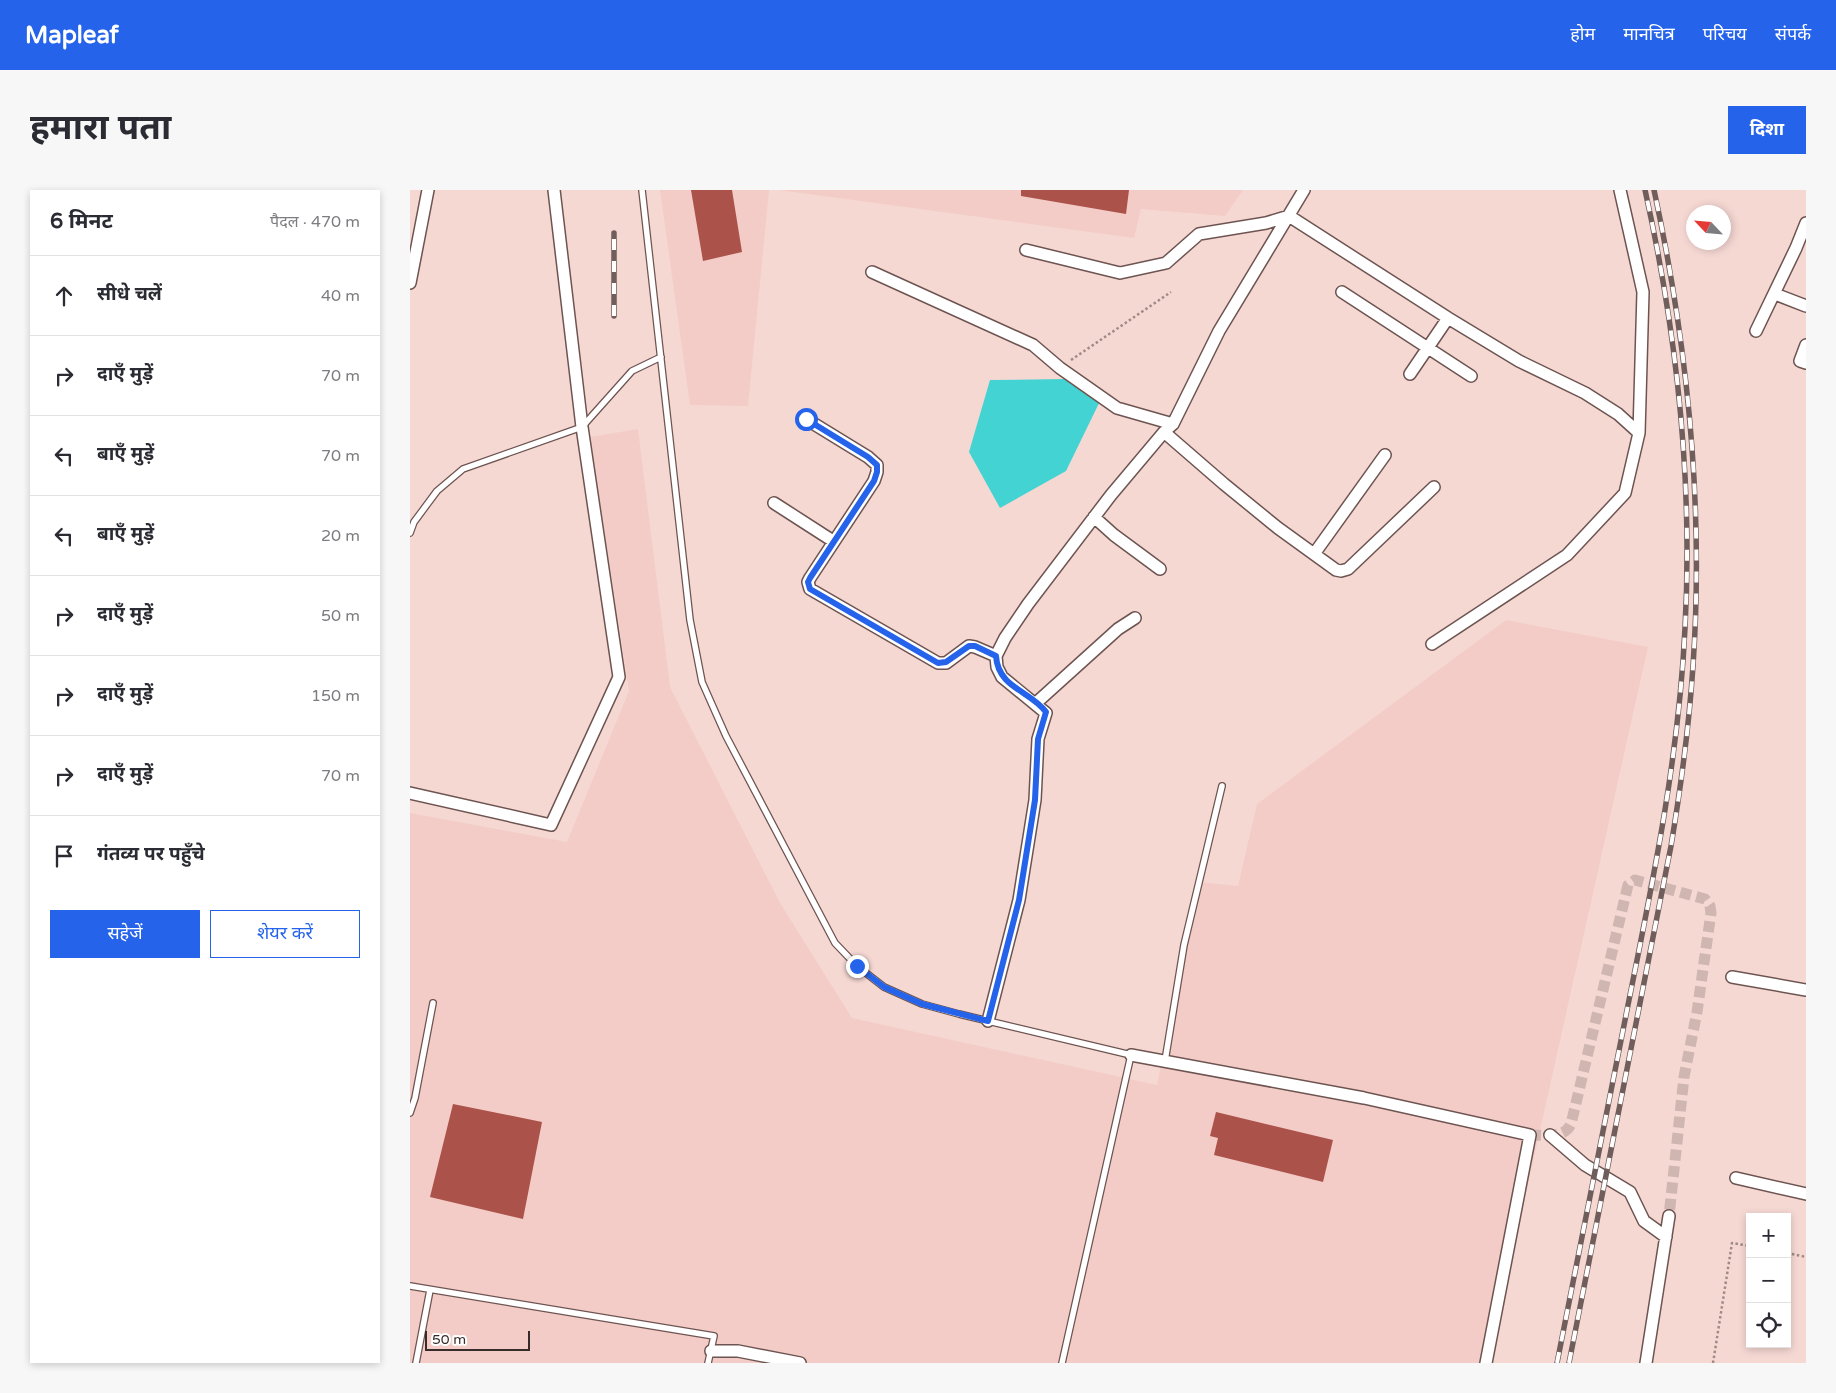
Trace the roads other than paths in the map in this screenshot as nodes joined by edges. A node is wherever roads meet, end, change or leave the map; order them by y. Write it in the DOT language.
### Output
graph roads {
  1 [pos="428,190"];
  2 [pos="554,190"];
  3 [pos="642,190"];
  4 [pos="1304,190"];
  5 [pos="1620,190"];
  6 [pos="1289,216"];
  7 [pos="1806,223"];
  8 [pos="1026,250"];
  9 [pos="1801,250"];
  10 [pos="872,272"];
  11 [pos="410,283"];
  12 [pos="1342,292"];
  13 [pos="1775,294"];
  14 [pos="1806,306"];
  15 [pos="1448,318"];
  16 [pos="1756,331"];
  17 [pos="1806,345"];
  18 [pos="1428,348"];
  19 [pos="661,357"];
  20 [pos="1806,363"];
  21 [pos="1410,374"];
  22 [pos="1470,376"];
  23 [pos="806,419"];
  24 [pos="1173,424"];
  25 [pos="582,427"];
  26 [pos="1164,432"];
  27 [pos="1639,433"];
  28 [pos="1385,455"];
  29 [pos="1434,488"];
  30 [pos="774,503"];
  31 [pos="1094,517"];
  32 [pos="410,533"];
  33 [pos="833,541"];
  34 [pos="1314,554"];
  35 [pos="1160,569"];
  36 [pos="1134,618"];
  37 [pos="1432,644"];
  38 [pos="996,656"];
  39 [pos="1036,703"];
  40 [pos="1222,786"];
  41 [pos="410,793"];
  42 [pos="1732,977"];
  43 [pos="1806,990"];
  44 [pos="434,1003"];
  45 [pos="988,1021"];
  46 [pos="1131,1055"];
  47 [pos="1165,1061"];
  48 [pos="410,1113"];
  49 [pos="1550,1135"];
  50 [pos="1736,1178"];
  51 [pos="1806,1194"];
  52 [pos="1669,1216"];
  53 [pos="1666,1237"];
  54 [pos="410,1286"];
  55 [pos="430,1290"];
  56 [pos="711,1351"];
  57 [pos="416,1363"];
  58 [pos="708,1363"];
  59 [pos="800,1363"];
  60 [pos="1062,1363"];
  61 [pos="1486,1363"];
  62 [pos="1646,1363"];
  1 -- 11 [label="street"];
  2 -- 25 [label="street"];
  3 -- 19 [label="lane"];
  4 -- 6 [label="street"];
  5 -- 27 [label="street"];
  6 -- 8 [label="street"];
  6 -- 15 [label="street"];
  6 -- 24 [label="street"];
  7 -- 9 [label="street"];
  9 -- 13 [label="street"];
  10 -- 24 [label="street"];
  12 -- 18 [label="street"];
  13 -- 14 [label="street"];
  13 -- 16 [label="street"];
  15 -- 18 [label="street"];
  15 -- 27 [label="street"];
  17 -- 20 [label="street"];
  18 -- 21 [label="street"];
  18 -- 22 [label="street"];
  19 -- 25 [label="lane"];
  19 -- 45 [label="lane"];
  23 -- 33 [label="street"];
  24 -- 26 [label="street"];
  25 -- 32 [label="lane"];
  25 -- 41 [label="street"];
  26 -- 31 [label="street"];
  26 -- 34 [label="street"];
  27 -- 37 [label="street"];
  28 -- 34 [label="street"];
  29 -- 34 [label="street"];
  30 -- 33 [label="street"];
  31 -- 35 [label="street"];
  31 -- 38 [label="street"];
  33 -- 38 [label="street"];
  36 -- 39 [label="street"];
  38 -- 39 [label="street"];
  39 -- 45 [label="street"];
  40 -- 47 [label="lane"];
  42 -- 43 [label="street"];
  44 -- 48 [label="lane"];
  45 -- 46 [label="lane"];
  46 -- 47 [label="street"];
  46 -- 60 [label="lane"];
  47 -- 61 [label="street"];
  49 -- 53 [label="street"];
  50 -- 51 [label="street"];
  52 -- 53 [label="street"];
  53 -- 62 [label="street"];
  54 -- 55 [label="lane"];
  55 -- 56 [label="lane"];
  55 -- 57 [label="lane"];
  56 -- 58 [label="lane"];
  56 -- 59 [label="street"];
}
